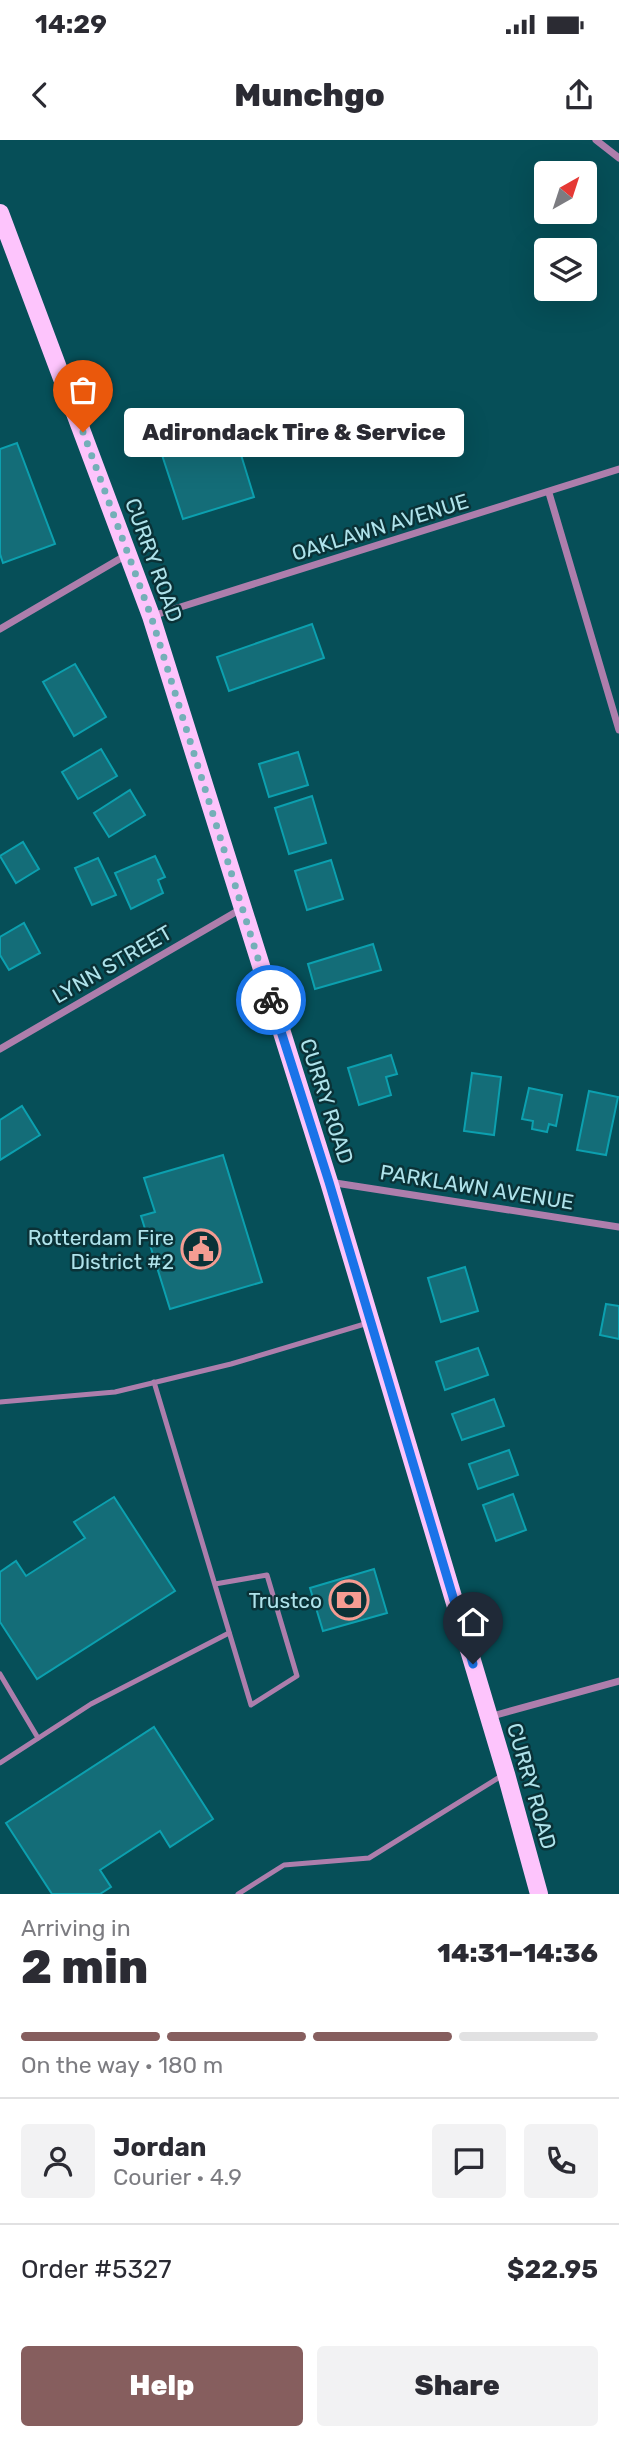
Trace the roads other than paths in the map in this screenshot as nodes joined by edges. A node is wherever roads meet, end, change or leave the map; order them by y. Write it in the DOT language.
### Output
graph roads {
  1 [pos="596,140"];
  2 [pos="619,158"];
  3 [pos="0,213"];
  4 [pos="619,469"];
  5 [pos="550,492"];
  6 [pos="128,554"];
  7 [pos="151,616"];
  8 [pos="0,629"];
  9 [pos="619,730"];
  10 [pos="242,909"];
  11 [pos="0,1049"];
  12 [pos="329,1182"];
  13 [pos="619,1227"];
  14 [pos="371,1322"];
  15 [pos="154,1382"];
  16 [pos="0,1402"];
  17 [pos="215,1584"];
  18 [pos="229,1633"];
  19 [pos="0,1674"];
  20 [pos="619,1681"];
  21 [pos="489,1717"];
  22 [pos="38,1738"];
  23 [pos="0,1763"];
  24 [pos="506,1774"];
  25 [pos="238,1894"];
  26 [pos="540,1894"];
  1 -- 2 [label="street"];
  3 -- 6 [label="main road, CURRY ROAD"];
  4 -- 5 [label="street, OAKLAWN AVENUE"];
  5 -- 7 [label="street, OAKLAWN AVENUE"];
  5 -- 9 [label="street"];
  6 -- 7 [label="main road, CURRY ROAD"];
  6 -- 8 [label="street"];
  7 -- 10 [label="main road, CURRY ROAD"];
  10 -- 11 [label="street, LYNN STREET"];
  10 -- 12 [label="main road, CURRY ROAD"];
  12 -- 13 [label="street, PARKLAWN AVENUE"];
  12 -- 14 [label="main road, CURRY ROAD"];
  14 -- 15 [label="lane"];
  14 -- 21 [label="main road, CURRY ROAD"];
  15 -- 16 [label="lane"];
  15 -- 17 [label="lane"];
  17 -- 18 [label="lane"];
  17 -- 18 [label="lane"];
  18 -- 22 [label="lane"];
  19 -- 22 [label="lane"];
  20 -- 21 [label="street"];
  21 -- 24 [label="main road, CURRY ROAD"];
  22 -- 23 [label="lane"];
  24 -- 25 [label="lane"];
  24 -- 26 [label="main road, CURRY ROAD"];
}
